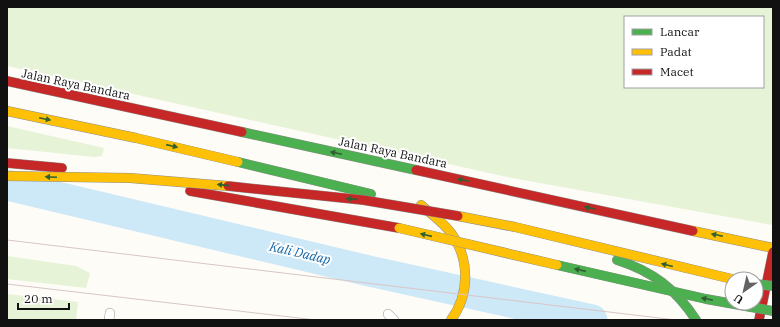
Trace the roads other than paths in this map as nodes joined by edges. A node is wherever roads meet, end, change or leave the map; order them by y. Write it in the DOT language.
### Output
graph roads {
  1 [pos="7,81"];
  2 [pos="7,111"];
  3 [pos="7,164"];
  4 [pos="7,176"];
  5 [pos="421,206"];
  6 [pos="773,248"];
  7 [pos="773,252"];
  8 [pos="724,277"];
  9 [pos="773,310"];
  10 [pos="451,320"];
  11 [pos="696,320"];
  12 [pos="759,320"];
  6 -- 1 [label="street, Jalan Raya Bandara, one-way"];
  2 -- 5 [label="street, one-way"];
  9 -- 3 [label="street, one-way, bridge"];
  8 -- 4 [label="street, one-way, bridge"];
  5 -- 10 [label="street"];
  5 -- 11 [label="street"];
  7 -- 12 [label="street"];
}
